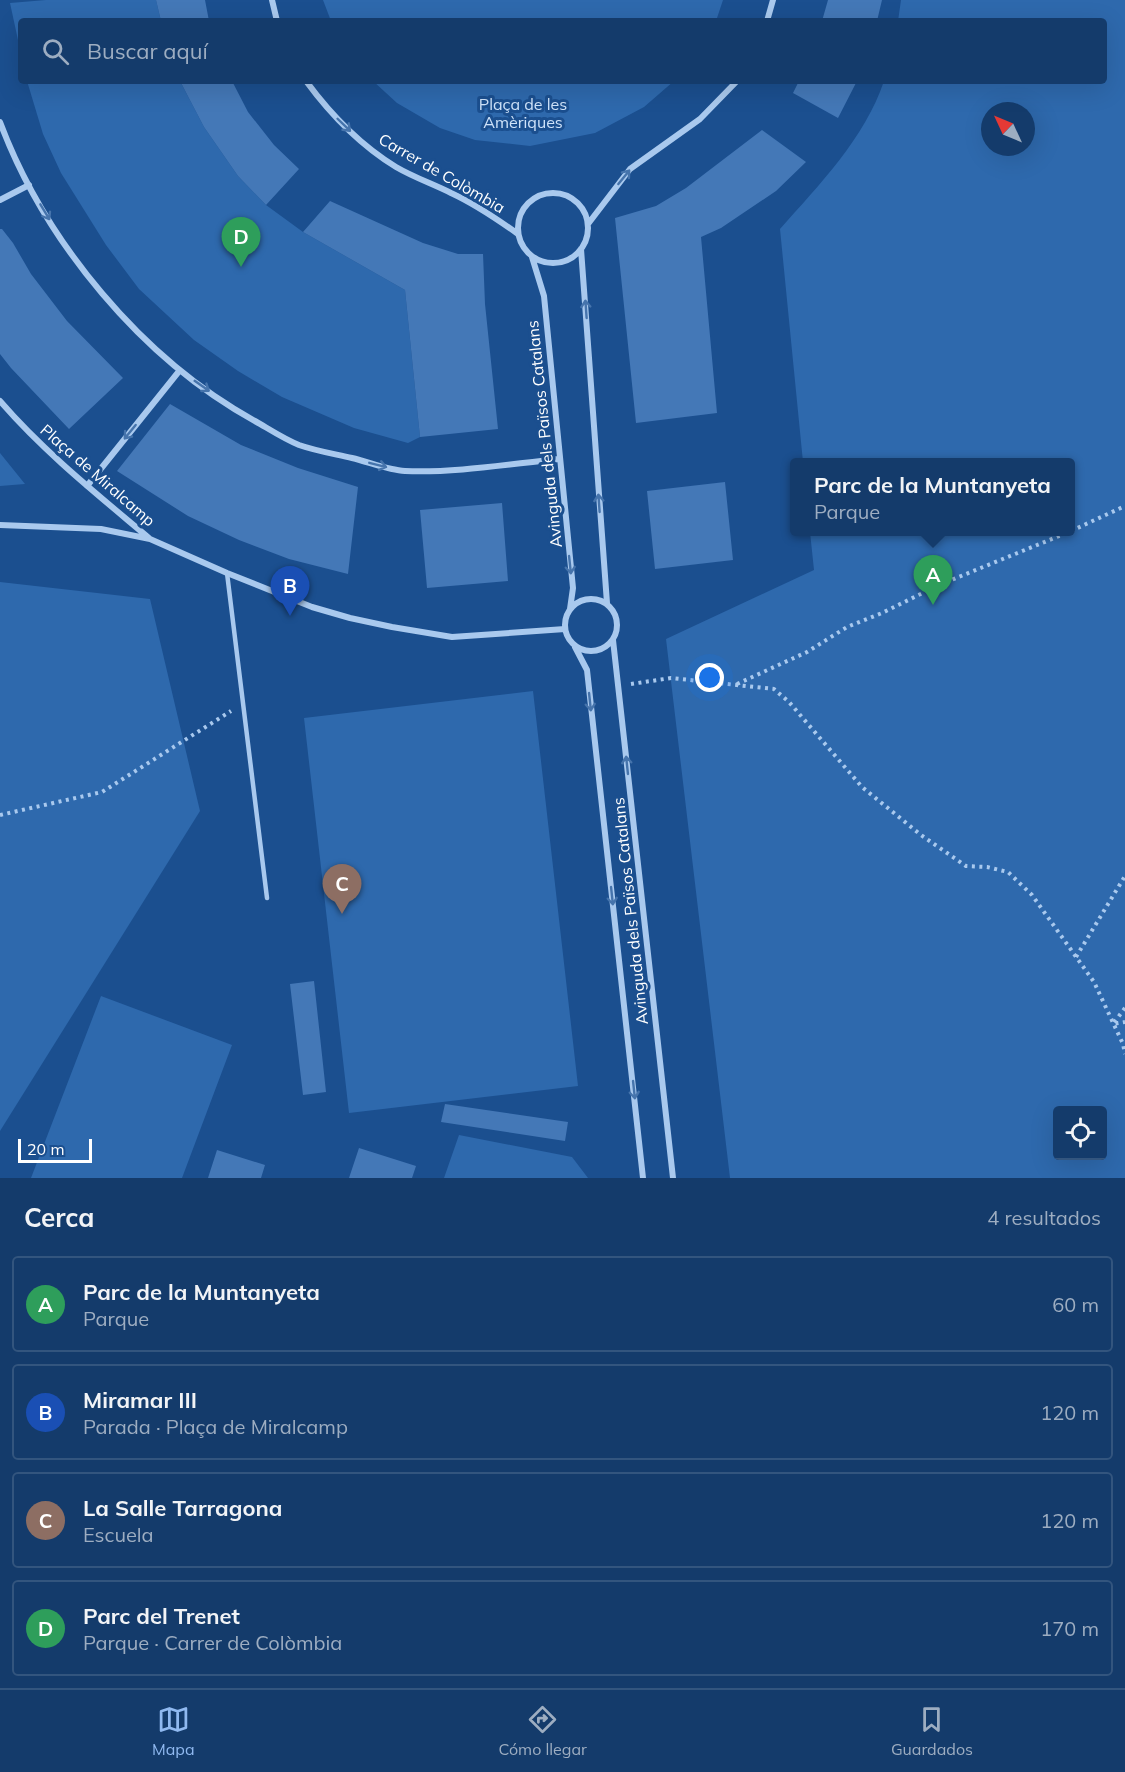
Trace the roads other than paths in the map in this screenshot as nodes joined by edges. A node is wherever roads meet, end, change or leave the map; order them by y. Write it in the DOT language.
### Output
graph roads {
  1 [pos="272,0"];
  2 [pos="773,0"];
  3 [pos="276,18"];
  4 [pos="768,18"];
  5 [pos="308,84"];
  6 [pos="734,84"];
  7 [pos="0,122"];
  8 [pos="29,185"];
  9 [pos="0,200"];
  10 [pos="588,224"];
  11 [pos="518,234"];
  12 [pos="581,249"];
  13 [pos="532,257"];
  14 [pos="180,370"];
  15 [pos="0,401"];
  16 [pos="560,459"];
  17 [pos="87,486"];
  18 [pos="0,525"];
  19 [pos="150,539"];
  20 [pos="227,573"];
  21 [pos="607,603"];
  22 [pos="570,609"];
  23 [pos="565,629"];
  24 [pos="613,640"];
  25 [pos="575,646"];
  26 [pos="267,898"];
  27 [pos="644,1178"];
  28 [pos="673,1178"];
  1 -- 3 [label="street"];
  2 -- 4 [label="street"];
  5 -- 11 [label="street, Carrer de Colòmbia, one-way"];
  10 -- 6 [label="street, one-way"];
  7 -- 8 [label="street"];
  8 -- 9 [label="street"];
  8 -- 14 [label="street, one-way"];
  10 -- 11 [label="street"];
  10 -- 12 [label="street"];
  11 -- 13 [label="street"];
  12 -- 13 [label="street"];
  21 -- 12 [label="street, one-way"];
  13 -- 16 [label="street, Avinguda dels Països Catalans"];
  14 -- 16 [label="street, one-way"];
  14 -- 17 [label="street, one-way"];
  15 -- 17 [label="street, Plaça de Miralcamp"];
  16 -- 22 [label="street, Avinguda dels Països Catalans, one-way"];
  17 -- 19 [label="street, Plaça de Miralcamp"];
  18 -- 19 [label="street, Plaça de Miralcamp"];
  19 -- 20 [label="street"];
  20 -- 23 [label="street"];
  20 -- 26 [label="lane"];
  21 -- 22 [label="street"];
  21 -- 24 [label="street"];
  22 -- 23 [label="street"];
  23 -- 25 [label="street"];
  24 -- 25 [label="street"];
  28 -- 24 [label="street, Avinguda dels Països Catalans, one-way"];
  25 -- 27 [label="street, Avinguda dels Països Catalans, one-way"];
}
